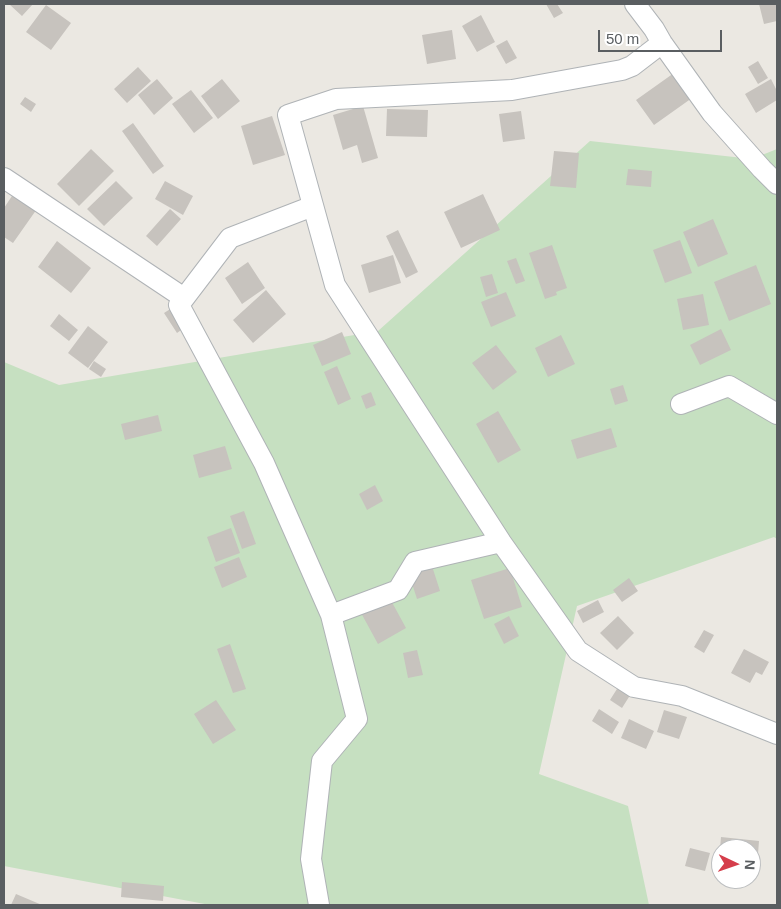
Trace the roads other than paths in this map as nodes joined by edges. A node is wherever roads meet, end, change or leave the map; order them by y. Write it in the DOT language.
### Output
graph roads {
  1 [pos="635,4"];
  2 [pos="662,43"];
  3 [pos="4,178"];
  4 [pos="777,184"];
  5 [pos="313,206"];
  6 [pos="184,298"];
  7 [pos="681,404"];
  8 [pos="777,414"];
  9 [pos="501,542"];
  10 [pos="331,615"];
  11 [pos="777,734"];
  12 [pos="319,905"];
  1 -- 2 [label="street"];
  2 -- 4 [label="street"];
  2 -- 5 [label="street"];
  3 -- 6 [label="street"];
  5 -- 6 [label="street"];
  5 -- 9 [label="street"];
  6 -- 10 [label="street"];
  7 -- 8 [label="street"];
  9 -- 10 [label="street"];
  9 -- 11 [label="street"];
  10 -- 12 [label="street"];
}
